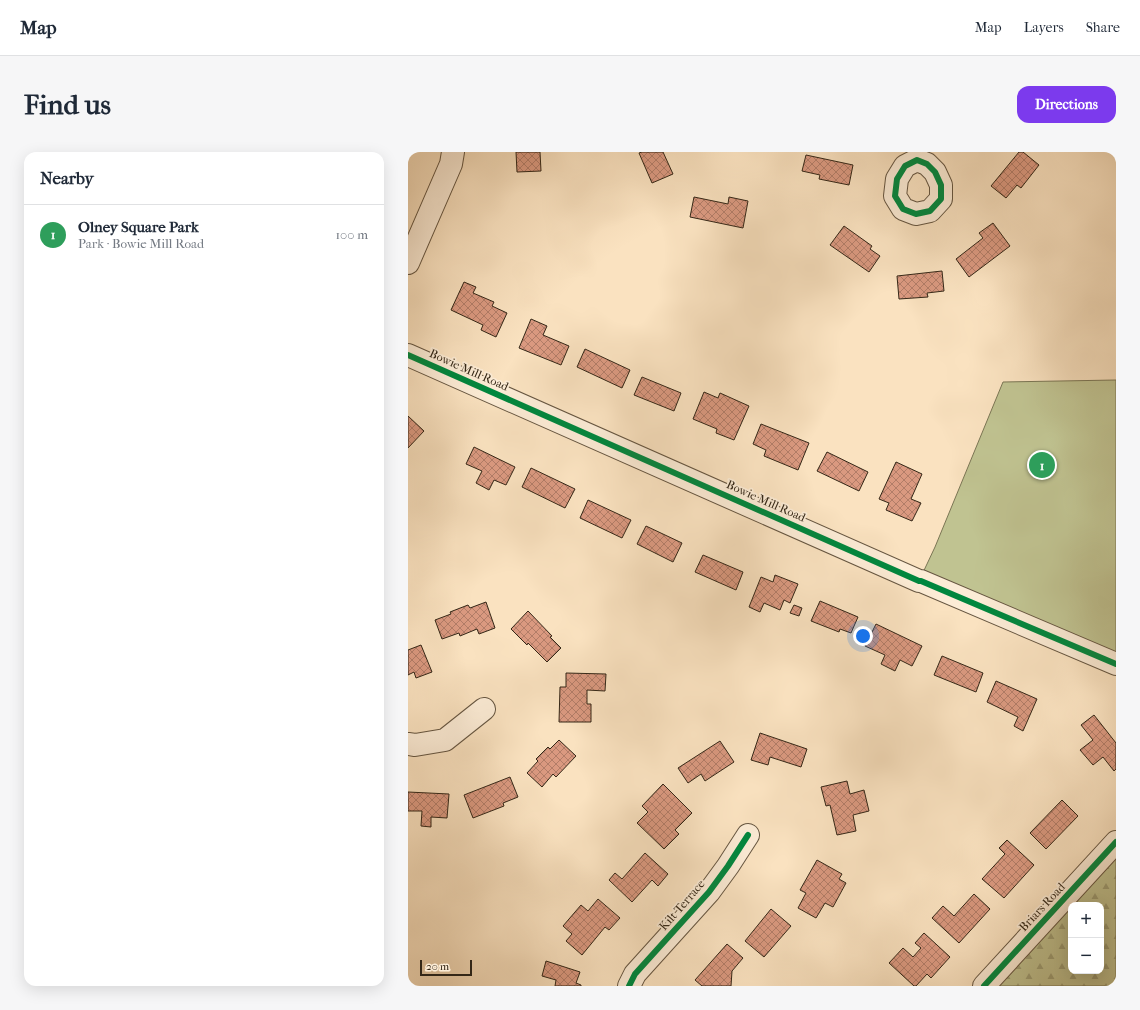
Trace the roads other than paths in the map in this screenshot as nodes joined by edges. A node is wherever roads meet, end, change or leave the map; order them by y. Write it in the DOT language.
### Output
graph roads {
  1 [pos="453,152"];
  2 [pos="408,263"];
  3 [pos="408,355"];
  4 [pos="1116,664"];
  5 [pos="484,709"];
  6 [pos="408,744"];
  7 [pos="748,835"];
  8 [pos="1116,842"];
  9 [pos="629,986"];
  10 [pos="984,986"];
  1 -- 2 [label="street"];
  3 -- 4 [label="street, Bowie Mill Road"];
  5 -- 6 [label="street"];
  7 -- 9 [label="street, Kilt Terrace"];
  8 -- 10 [label="street, Briars Road"];
}
